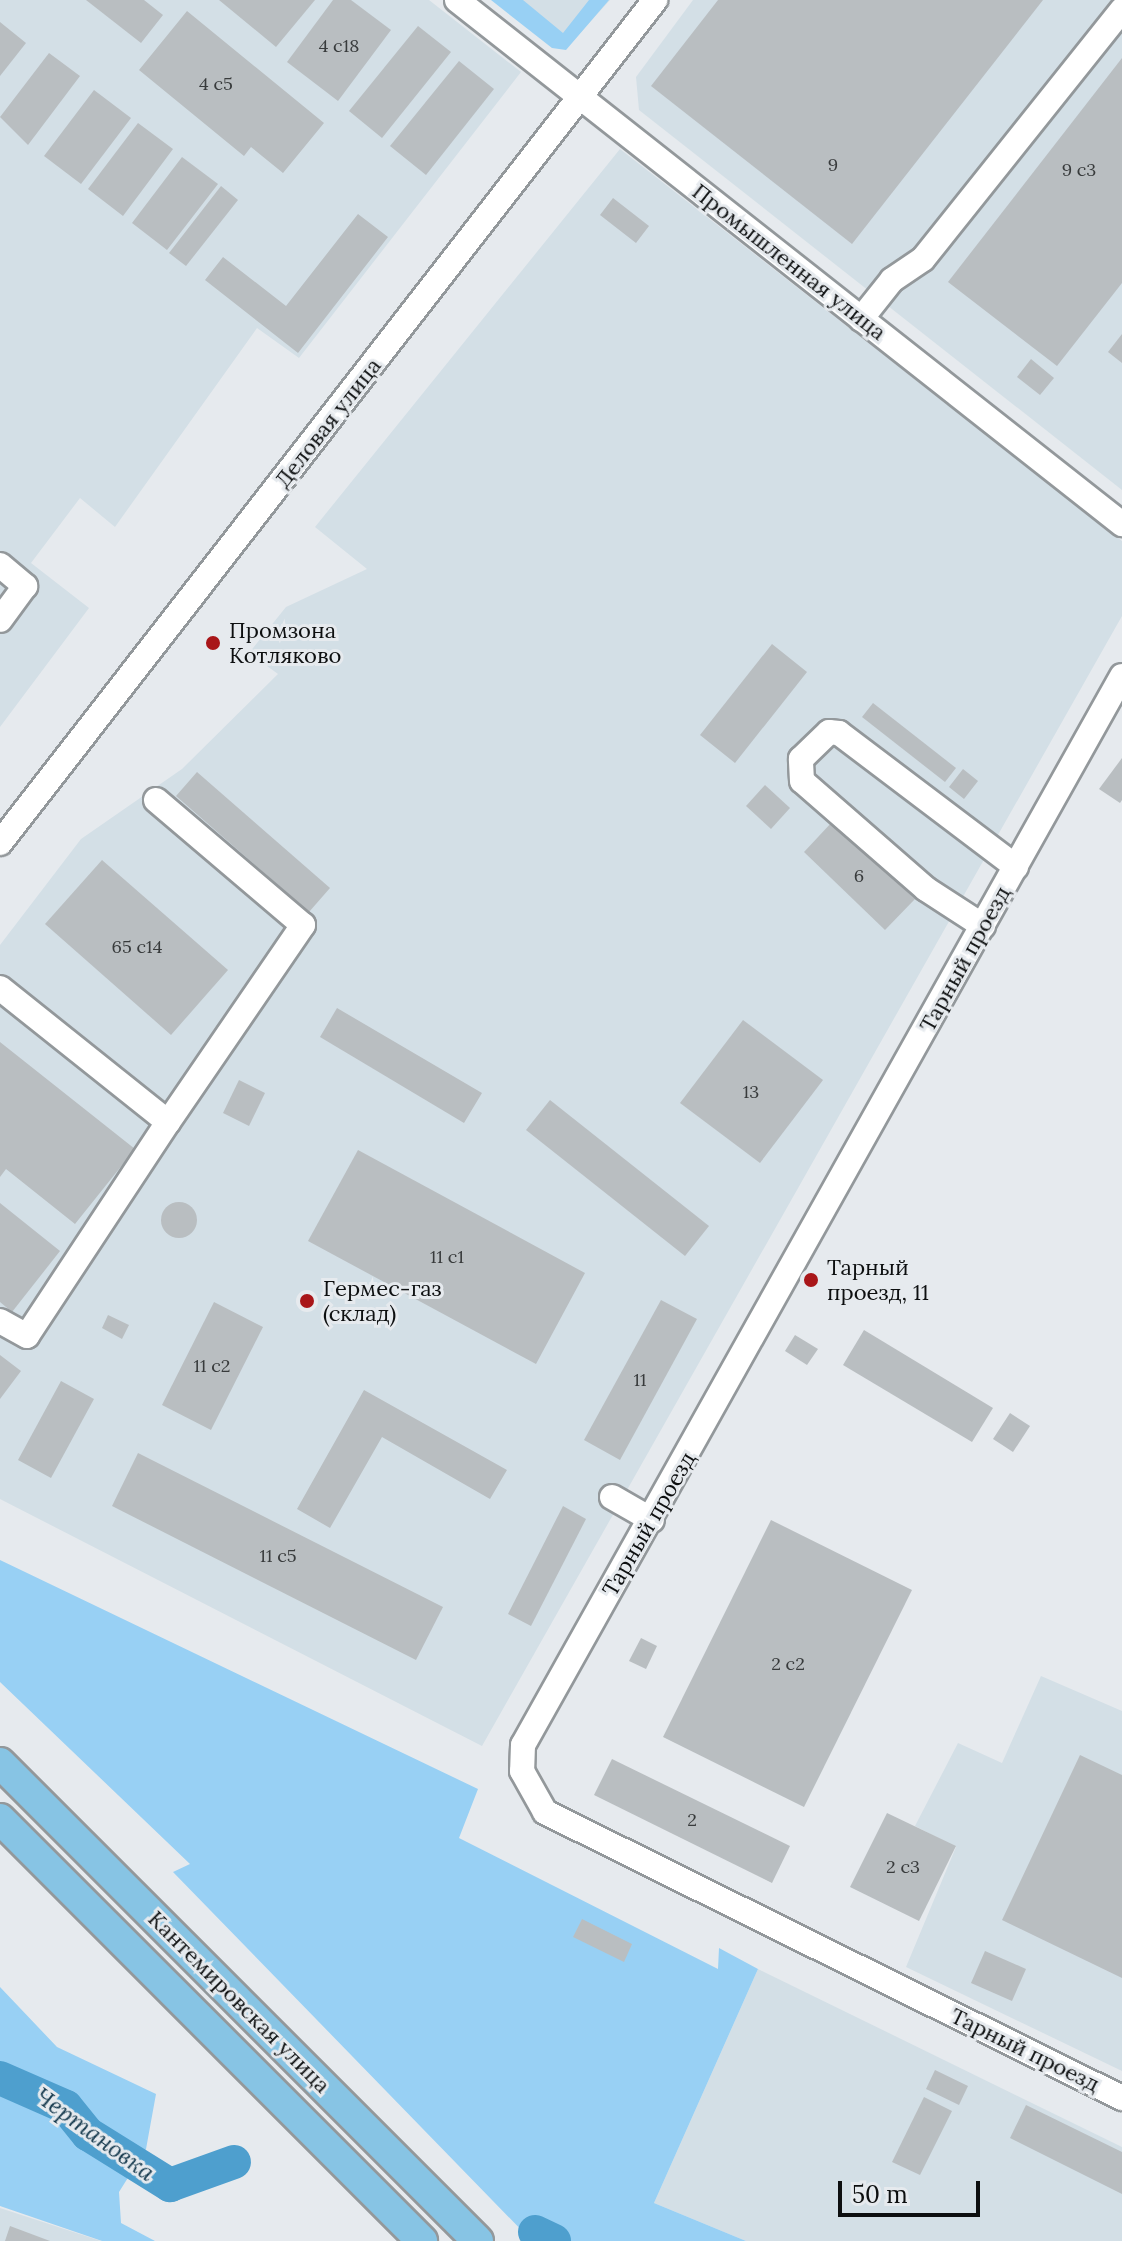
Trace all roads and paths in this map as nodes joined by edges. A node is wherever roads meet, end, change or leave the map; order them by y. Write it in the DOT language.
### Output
graph roads {
  1 [pos="457,0"];
  2 [pos="648,2"];
  3 [pos="1122,10"];
  4 [pos="580,97"];
  5 [pos="861,319"];
  6 [pos="1122,524"];
  7 [pos="0,565"];
  8 [pos="0,620"];
  9 [pos="1122,676"];
  10 [pos="156,800"];
  11 [pos="0,843"];
  12 [pos="1016,867"];
  13 [pos="983,926"];
  14 [pos="0,988"];
  15 [pos="168,1122"];
  16 [pos="0,1321"];
  17 [pos="612,1497"];
  18 [pos="652,1520"];
  19 [pos="0,1763"];
  20 [pos="0,1819"];
  21 [pos="1122,2098"];
  22 [pos="422,2241"];
  23 [pos="478,2241"];
  1 -- 4 [label="street, Промышленная улица"];
  2 -- 4 [label="street, Деловая улица"];
  3 -- 5 [label="street"];
  4 -- 5 [label="street, Промышленная улица"];
  4 -- 11 [label="street, Деловая улица"];
  5 -- 6 [label="street, Промышленная улица"];
  7 -- 8 [label="street"];
  9 -- 12 [label="street, Тарный проезд"];
  10 -- 15 [label="street"];
  12 -- 13 [label="street, Тарный проезд"];
  12 -- 13 [label="street"];
  13 -- 18 [label="street, Тарный проезд"];
  14 -- 15 [label="street"];
  15 -- 16 [label="street"];
  17 -- 18 [label="street"];
  18 -- 21 [label="street, Тарный проезд"];
  19 -- 23 [label="main road, Кантемировская улица"];
  20 -- 22 [label="main road, Кантемировская улица"];
}
